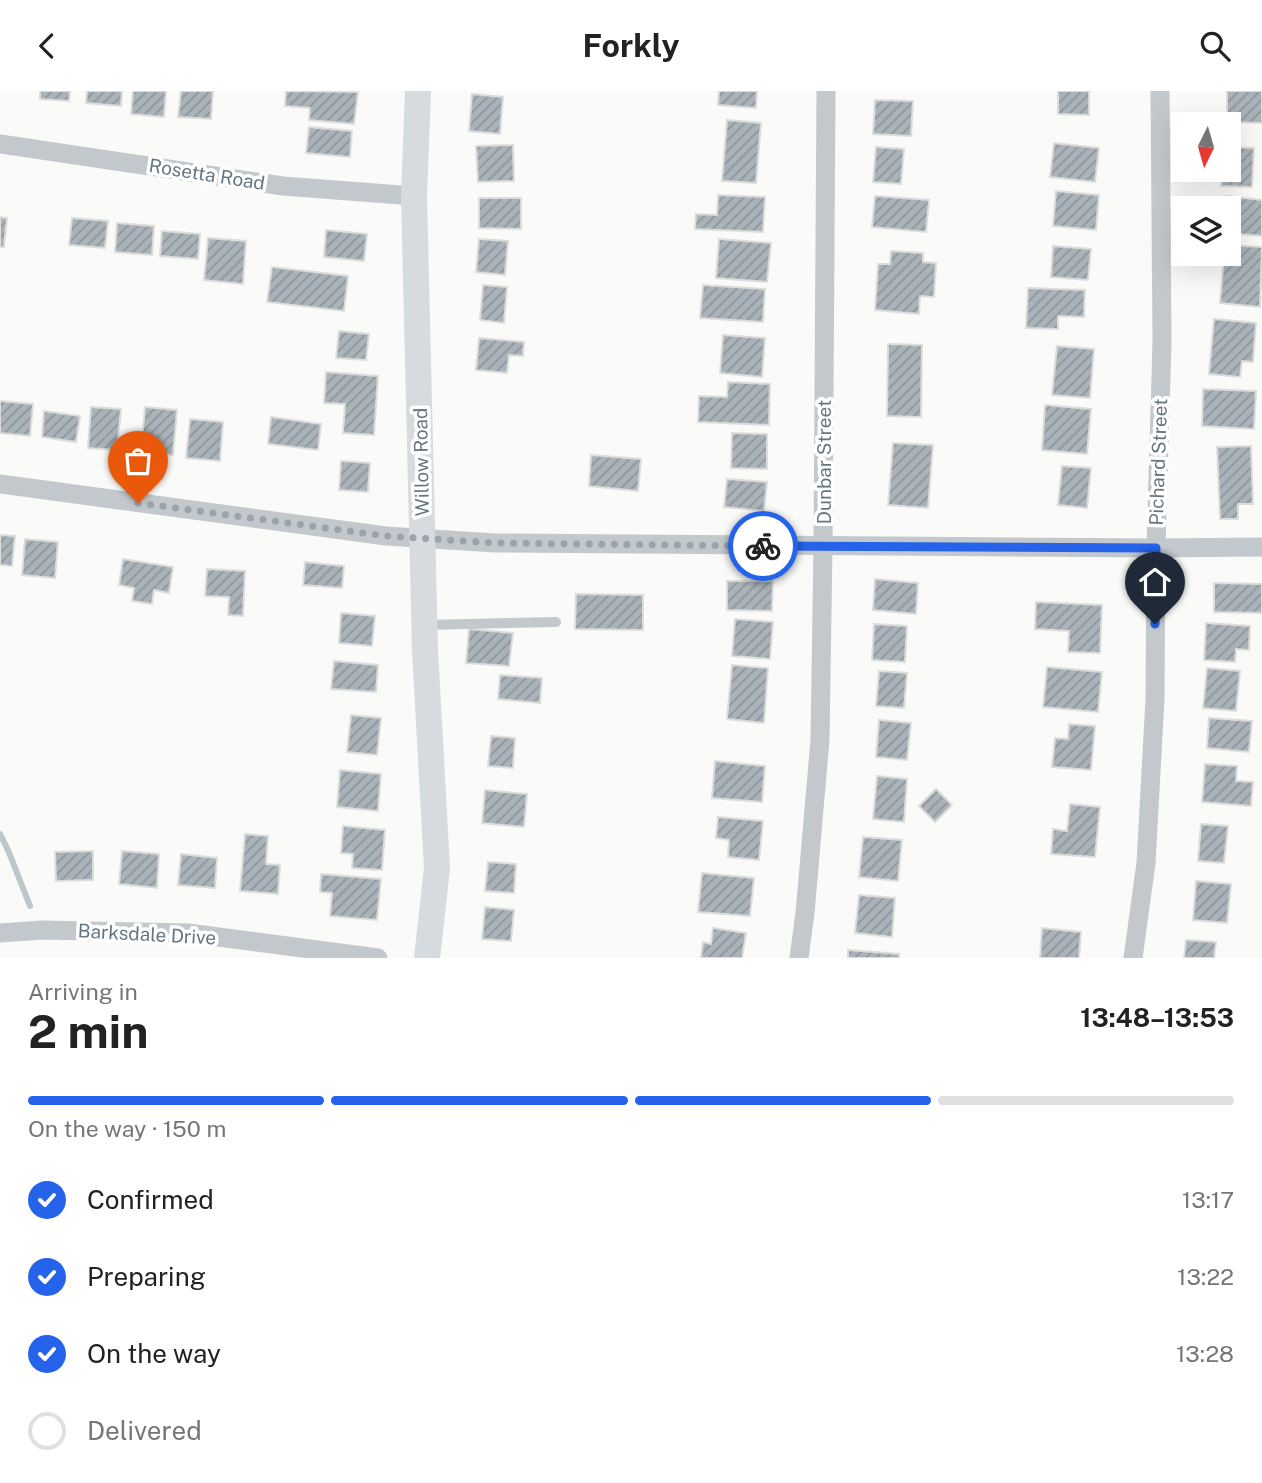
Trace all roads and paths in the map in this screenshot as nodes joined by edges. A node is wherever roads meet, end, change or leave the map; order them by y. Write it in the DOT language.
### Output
graph roads {
  1 [pos="418,91"];
  2 [pos="826,91"];
  3 [pos="1160,91"];
  4 [pos="0,144"];
  5 [pos="414,196"];
  6 [pos="0,484"];
  7 [pos="423,539"];
  8 [pos="823,546"];
  9 [pos="1262,547"];
  10 [pos="1156,548"];
  11 [pos="556,622"];
  12 [pos="425,625"];
  13 [pos="0,933"];
  14 [pos="378,958"];
  15 [pos="427,958"];
  16 [pos="799,958"];
  17 [pos="1133,958"];
  1 -- 5 [label="street, Willow Road"];
  2 -- 8 [label="street, Dunbar Street"];
  3 -- 10 [label="street, Pichard Street"];
  4 -- 5 [label="street, Rosetta Road"];
  5 -- 7 [label="street, Willow Road"];
  6 -- 7 [label="street"];
  7 -- 8 [label="street"];
  7 -- 12 [label="street, Willow Road"];
  8 -- 10 [label="street"];
  8 -- 16 [label="street, Dunbar Street"];
  9 -- 10 [label="street"];
  10 -- 17 [label="street, Pichard Street"];
  11 -- 12 [label="lane"];
  12 -- 15 [label="street, Willow Road"];
  13 -- 14 [label="street, Barksdale Drive"];
}
